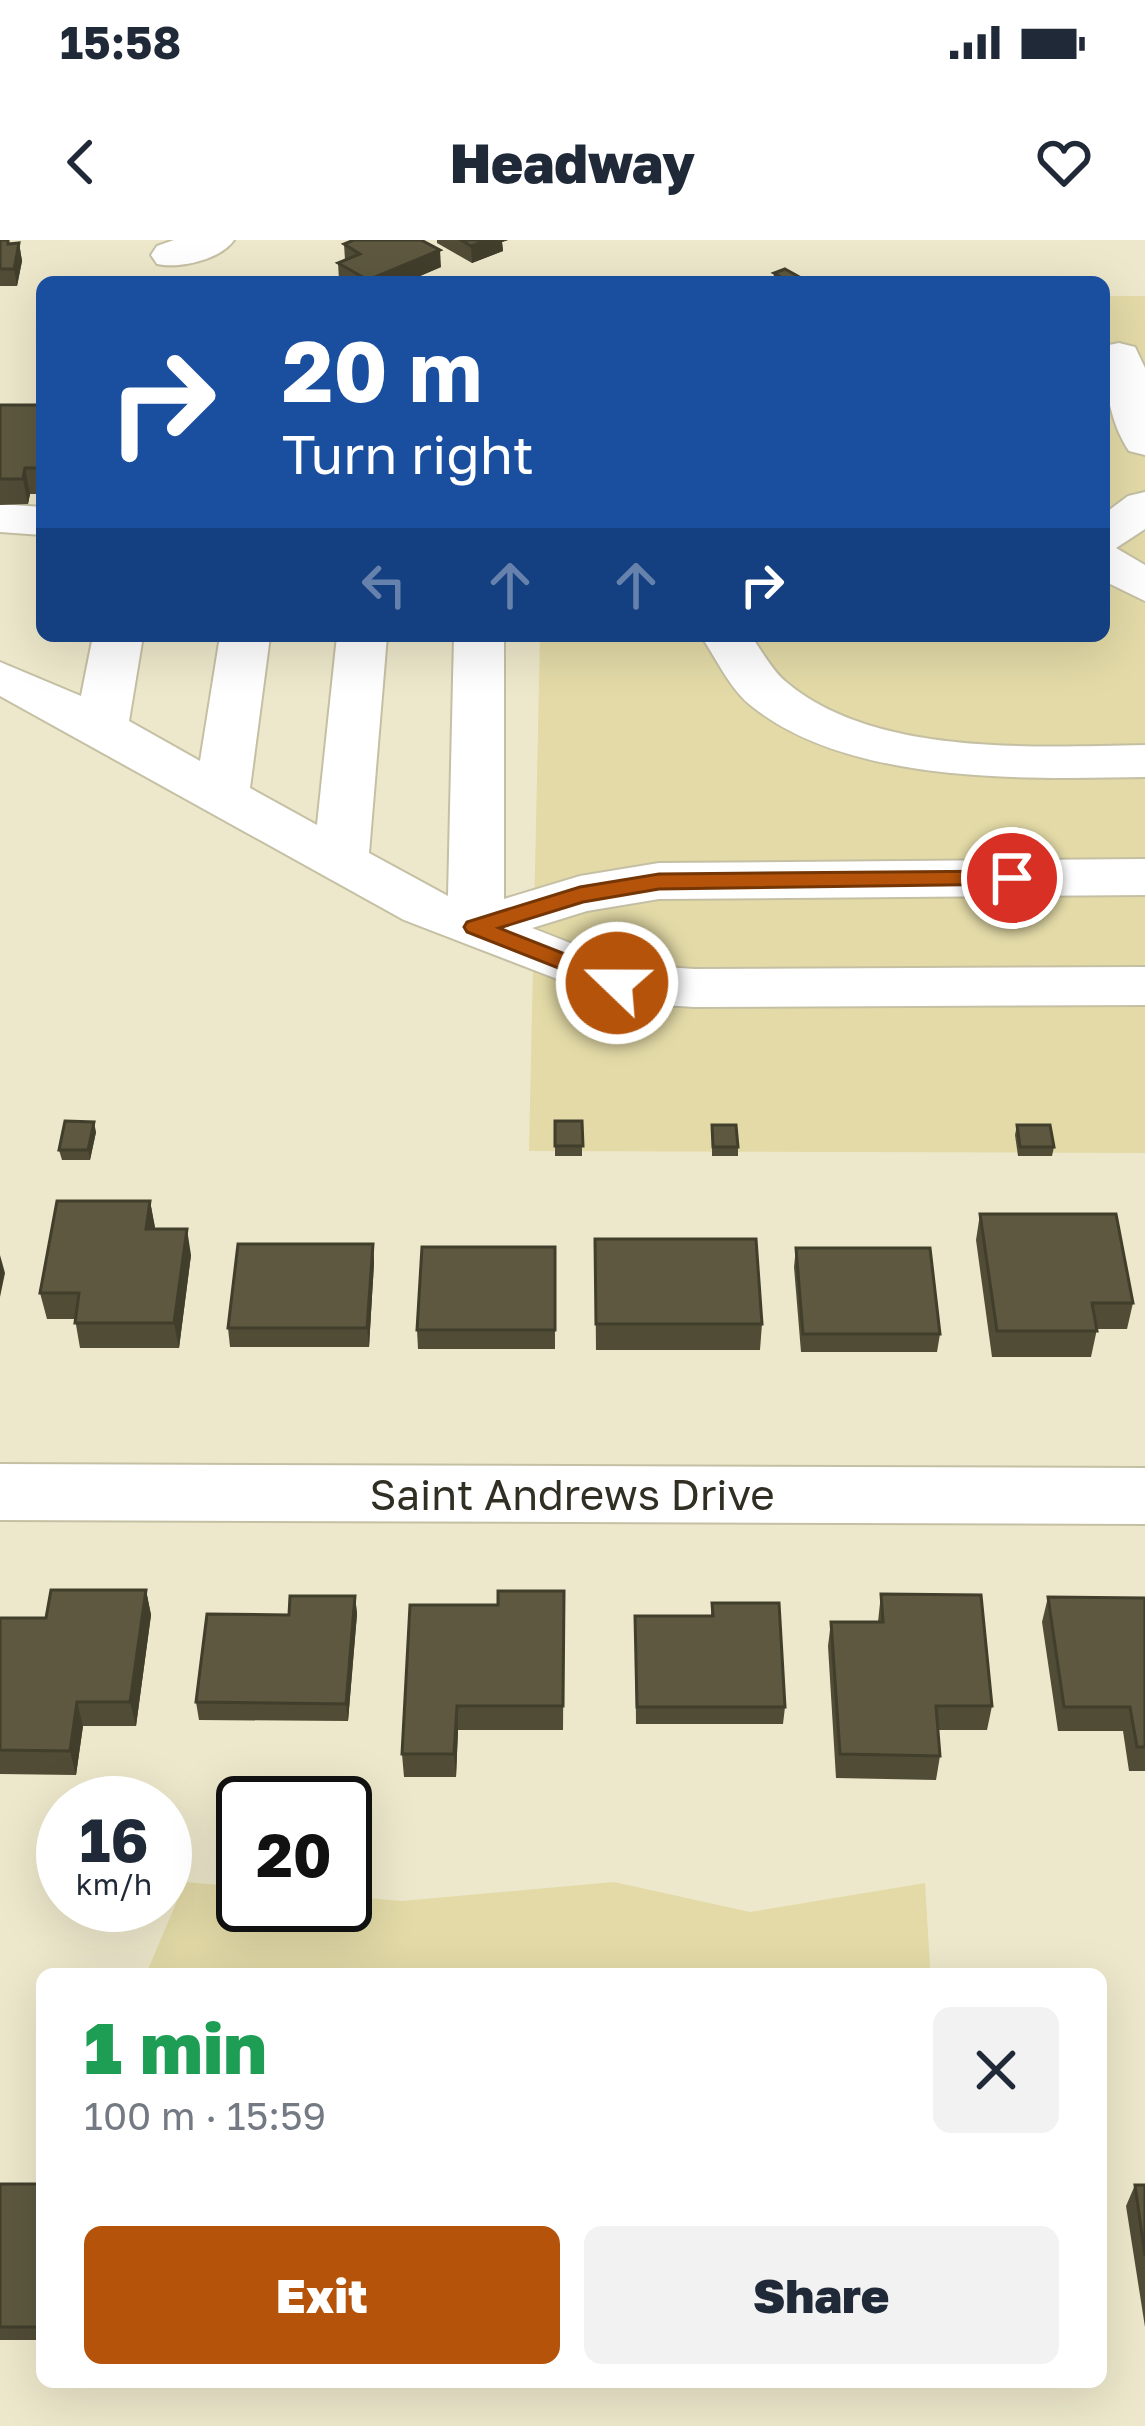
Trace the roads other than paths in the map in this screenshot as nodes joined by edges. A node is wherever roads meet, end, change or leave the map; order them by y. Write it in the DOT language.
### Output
graph roads {
  1 [pos="213,240"];
  2 [pos="172,255"];
  3 [pos="1123,356"];
  4 [pos="1145,441"];
  5 [pos="1145,506"];
  6 [pos="0,518"];
  7 [pos="36,521"];
  8 [pos="1110,532"];
  9 [pos="1110,564"];
  10 [pos="1145,586"];
  11 [pos="117,642"];
  12 [pos="244,642"];
  13 [pos="361,642"];
  14 [pos="479,642"];
  15 [pos="730,642"];
  16 [pos="0,677"];
  17 [pos="101,729"];
  18 [pos="1145,761"];
  19 [pos="222,796"];
  20 [pos="340,861"];
  21 [pos="1145,877"];
  22 [pos="476,927"];
  23 [pos="1145,986"];
  24 [pos="0,1492"];
  25 [pos="1145,1496"];
  1 -- 2 [label="street"];
  3 -- 4 [label="street"];
  5 -- 8 [label="street"];
  6 -- 7 [label="street"];
  9 -- 10 [label="street"];
  11 -- 17 [label="street"];
  12 -- 19 [label="street"];
  13 -- 20 [label="street"];
  14 -- 22 [label="street"];
  15 -- 18 [label="street"];
  16 -- 17 [label="street"];
  17 -- 19 [label="street"];
  19 -- 20 [label="street"];
  20 -- 22 [label="street"];
  21 -- 22 [label="street"];
  22 -- 23 [label="street"];
  24 -- 25 [label="street, Saint Andrews Drive"];
}
